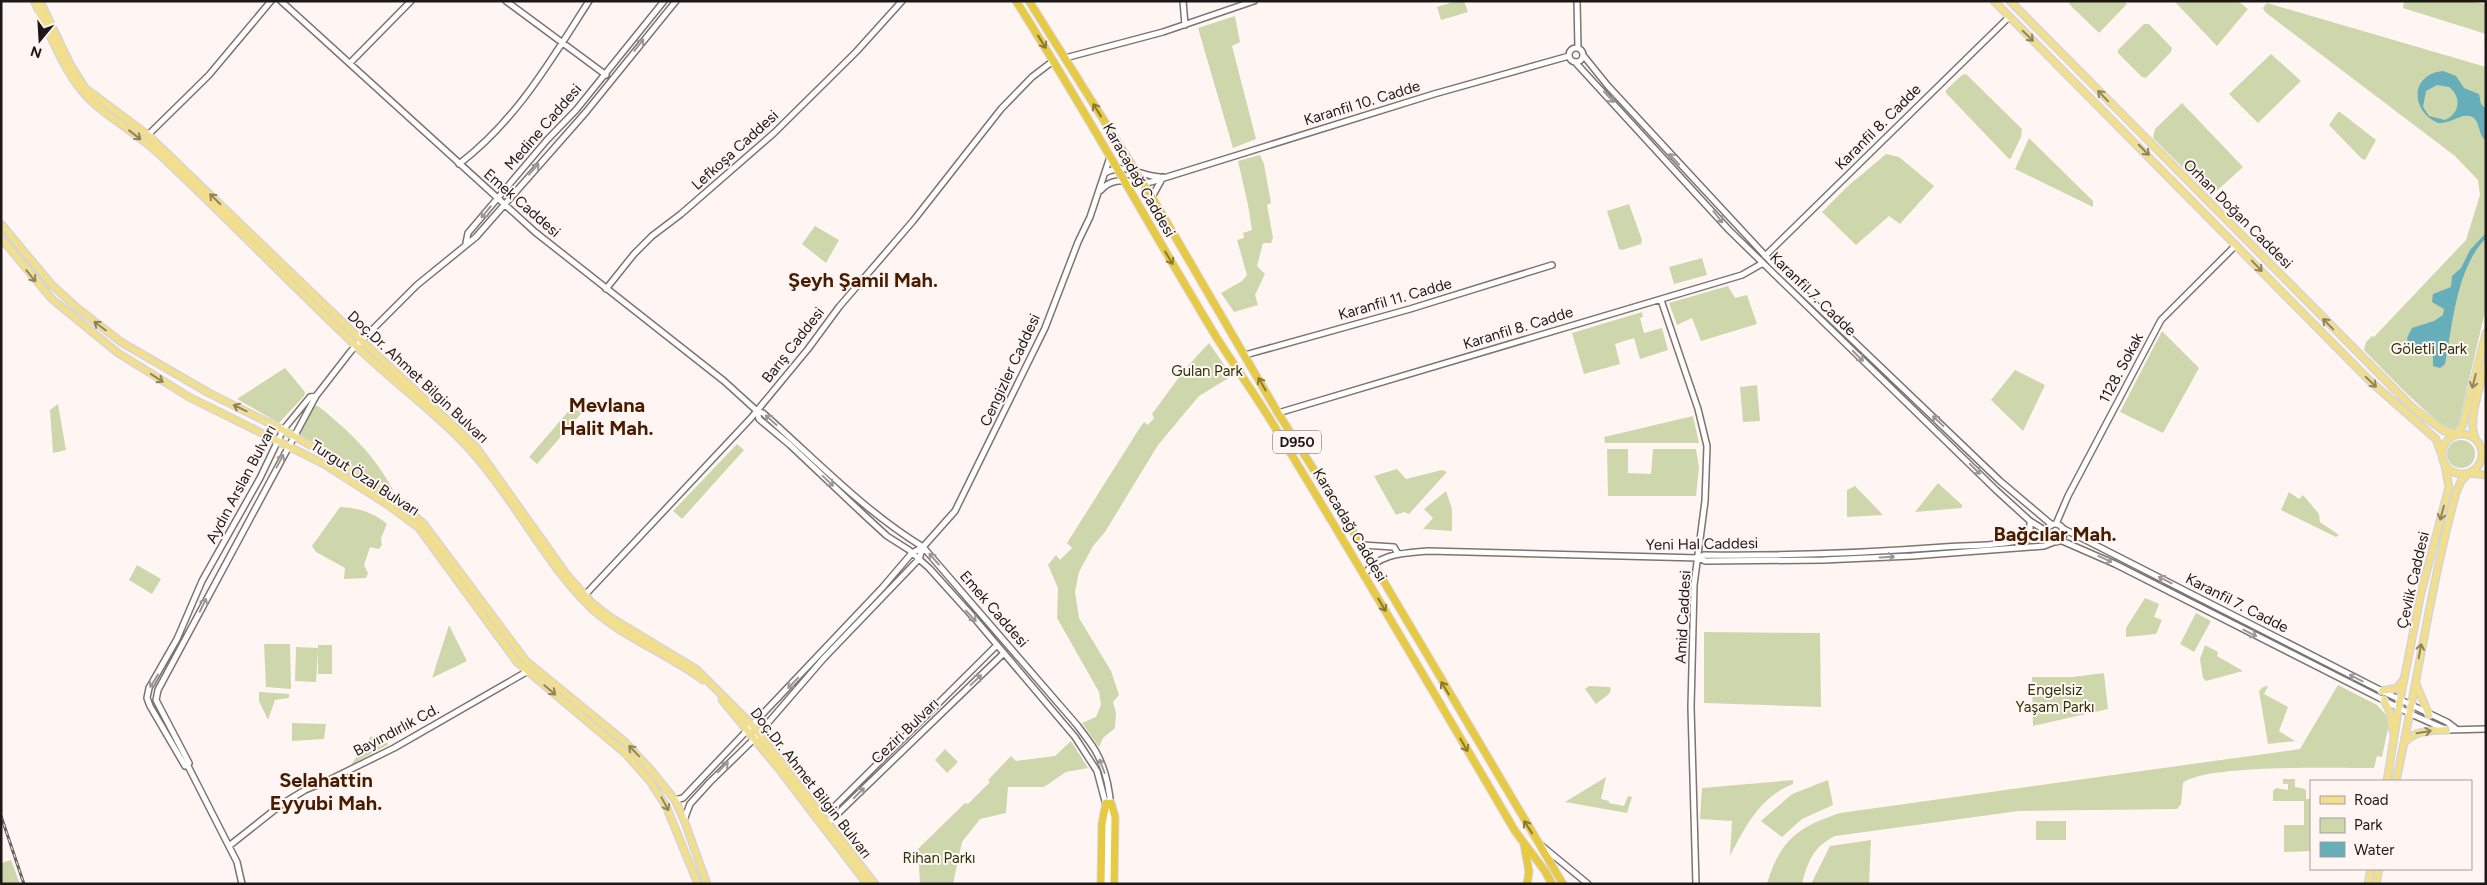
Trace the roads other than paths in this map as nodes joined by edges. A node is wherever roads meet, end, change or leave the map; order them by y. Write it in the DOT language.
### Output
graph roads {
  1 [pos="34,1"];
  2 [pos="40,1"];
  3 [pos="271,1"];
  4 [pos="280,1"];
  5 [pos="411,1"];
  6 [pos="506,1"];
  7 [pos="589,1"];
  8 [pos="664,1"];
  9 [pos="676,1"];
  10 [pos="902,1"];
  11 [pos="1016,1"];
  12 [pos="1029,1"];
  13 [pos="1183,1"];
  14 [pos="1254,1"];
  15 [pos="1577,1"];
  16 [pos="1994,1"];
  17 [pos="2010,1"];
  18 [pos="2009,17"];
  19 [pos="1185,25"];
  20 [pos="562,43"];
  21 [pos="1578,48"];
  22 [pos="1583,55"];
  23 [pos="1569,56"];
  24 [pos="1065,58"];
  25 [pos="1053,61"];
  26 [pos="1575,62"];
  27 [pos="350,63"];
  28 [pos="606,75"];
  29 [pos="148,135"];
  30 [pos="1110,157"];
  31 [pos="459,164"];
  32 [pos="1117,168"];
  33 [pos="1135,170"];
  34 [pos="1105,173"];
  35 [pos="1163,177"];
  36 [pos="1125,180"];
  37 [pos="1142,182"];
  38 [pos="1099,192"];
  39 [pos="498,197"];
  40 [pos="1152,197"];
  41 [pos="504,203"];
  42 [pos="1,224"];
  43 [pos="1,238"];
  44 [pos="466,244"];
  45 [pos="2236,245"];
  46 [pos="1765,256"];
  47 [pos="1763,263"];
  48 [pos="1552,265"];
  49 [pos="606,289"];
  50 [pos="1661,300"];
  51 [pos="2486,333"];
  52 [pos="359,344"];
  53 [pos="1245,356"];
  54 [pos="2486,362"];
  55 [pos="316,396"];
  56 [pos="757,411"];
  57 [pos="1278,413"];
  58 [pos="283,430"];
  59 [pos="2456,434"];
  60 [pos="294,436"];
  61 [pos="2475,438"];
  62 [pos="278,440"];
  63 [pos="288,445"];
  64 [pos="2482,450"];
  65 [pos="2441,453"];
  66 [pos="2486,458"];
  67 [pos="2445,466"];
  68 [pos="2469,473"];
  69 [pos="2486,475"];
  70 [pos="2030,521"];
  71 [pos="2054,524"];
  72 [pos="2062,528"];
  73 [pos="2046,532"];
  74 [pos="2025,540"];
  75 [pos="2057,541"];
  76 [pos="1362,546"];
  77 [pos="923,547"];
  78 [pos="912,553"];
  79 [pos="1398,554"];
  80 [pos="1702,557"];
  81 [pos="920,559"];
  82 [pos="1374,565"];
  83 [pos="1364,575"];
  84 [pos="1383,583"];
  85 [pos="1370,584"];
  86 [pos="585,595"];
  87 [pos="997,645"];
  88 [pos="1004,653"];
  89 [pos="528,671"];
  90 [pos="2405,678"];
  91 [pos="2415,682"];
  92 [pos="2382,692"];
  93 [pos="2384,700"];
  94 [pos="2400,700"];
  95 [pos="2398,708"];
  96 [pos="2411,710"];
  97 [pos="2429,715"];
  98 [pos="752,725"];
  99 [pos="2455,728"];
  100 [pos="2486,729"];
  101 [pos="2447,730"];
  102 [pos="747,732"];
  103 [pos="2394,736"];
  104 [pos="756,737"];
  105 [pos="2405,743"];
  106 [pos="187,764"];
  107 [pos="2388,780"];
  108 [pos="2396,780"];
  109 [pos="674,800"];
  110 [pos="1108,803"];
  111 [pos="818,816"];
  112 [pos="684,820"];
  113 [pos="826,826"];
  114 [pos="1524,844"];
  115 [pos="1541,845"];
  116 [pos="229,846"];
  117 [pos="1554,869"];
  118 [pos="2371,870"];
  119 [pos="2379,870"];
  120 [pos="242,884"];
  121 [pos="698,884"];
  122 [pos="708,884"];
  123 [pos="867,884"];
  124 [pos="875,884"];
  125 [pos="1101,884"];
  126 [pos="1107,884"];
  127 [pos="1114,884"];
  128 [pos="1528,884"];
  129 [pos="1552,884"];
  130 [pos="1563,884"];
  131 [pos="1568,884"];
  132 [pos="1588,884"];
  133 [pos="1696,884"];
  134 [pos="2368,884"];
  135 [pos="2376,884"];
  1 -- 52 [label="main road, Doç.Dr. Ahmet Bilgin Bulvarı, one-way"];
  2 -- 29 [label="main road, Doç.Dr. Ahmet Bilgin Bulvarı"];
  3 -- 29 [label="street"];
  4 -- 27 [label="street, Emek Caddesi"];
  5 -- 27 [label="street"];
  6 -- 20 [label="street"];
  7 -- 20 [label="street"];
  8 -- 28 [label="street, Medine Caddesi"];
  41 -- 9 [label="street, one-way"];
  10 -- 49 [label="street, Lefkoşa Caddesi"];
  11 -- 25 [label="highway, Karacadağ Caddesi / D950, one-way"];
  12 -- 24 [label="highway, Karacadağ Caddesi / D950"];
  13 -- 19 [label="street"];
  14 -- 19 [label="street"];
  15 -- 21 [label="street"];
  16 -- 18 [label="main road"];
  59 -- 17 [label="main road, Orhan Doğan Caddesi, one-way"];
  18 -- 45 [label="main road, one-way"];
  18 -- 46 [label="street, Karanfil 8. Cadde"];
  19 -- 24 [label="street"];
  20 -- 28 [label="street"];
  20 -- 31 [label="street"];
  21 -- 22 [label="street"];
  21 -- 23 [label="street"];
  22 -- 26 [label="street"];
  46 -- 22 [label="street, Karanfil 7. Cadde, one-way"];
  23 -- 26 [label="street"];
  23 -- 35 [label="street, Karanfil 10. Cadde"];
  33 -- 24 [label="highway, Karacadağ Caddesi / D950, one-way"];
  25 -- 30 [label="highway, Karacadağ Caddesi / D950"];
  25 -- 56 [label="street, Barış Caddesi"];
  26 -- 47 [label="street, Karanfil 7. Cadde, one-way"];
  27 -- 31 [label="street, Emek Caddesi"];
  28 -- 39 [label="street, Medine Caddesi"];
  52 -- 29 [label="main road, Doç.Dr. Ahmet Bilgin Bulvarı, one-way"];
  30 -- 32 [label="highway, Karacadağ Caddesi / D950"];
  30 -- 34 [label="street, Cengizler Caddesi"];
  31 -- 39 [label="street, Emek Caddesi"];
  32 -- 33 [label="street, Karanfil 10. Cadde"];
  32 -- 34 [label="street"];
  32 -- 36 [label="highway, Karacadağ Caddesi / D950"];
  33 -- 35 [label="street, Karanfil 10. Cadde"];
  33 -- 37 [label="highway, Karacadağ Caddesi / D950"];
  34 -- 38 [label="street, Cengizler Caddesi"];
  35 -- 37 [label="street, Karanfil 10. Cadde"];
  35 -- 40 [label="street"];
  36 -- 37 [label="street"];
  36 -- 38 [label="street"];
  36 -- 83 [label="highway, Karacadağ Caddesi / D950, one-way"];
  37 -- 40 [label="highway, Karacadağ Caddesi / D950"];
  38 -- 77 [label="street, Cengizler Caddesi"];
  39 -- 41 [label="street, Emek Caddesi"];
  39 -- 44 [label="street, Medine Caddesi, one-way"];
  40 -- 53 [label="highway, Karacadağ Caddesi / D950"];
  41 -- 44 [label="street"];
  41 -- 49 [label="street, Emek Caddesi"];
  58 -- 42 [label="main road, one-way"];
  43 -- 62 [label="main road, Turgut Özal Bulvarı, one-way"];
  44 -- 52 [label="street, Medine Caddesi"];
  45 -- 65 [label="main road, one-way"];
  45 -- 71 [label="street, 1128. Sokak"];
  71 -- 46 [label="street, Karanfil 7. Cadde, one-way"];
  47 -- 50 [label="street, Karanfil 8. Cadde"];
  47 -- 70 [label="street, Karanfil 7. Cadde, one-way"];
  48 -- 53 [label="street, Karanfil 11. Cadde"];
  49 -- 56 [label="street, Emek Caddesi"];
  50 -- 57 [label="street, Karanfil 8. Cadde"];
  50 -- 80 [label="street, Amid Caddesi"];
  51 -- 59 [label="main road, one-way"];
  52 -- 55 [label="street, Medine Caddesi"];
  52 -- 86 [label="main road, Doç.Dr. Ahmet Bilgin Bulvarı"];
  52 -- 102 [label="main road, Doç.Dr. Ahmet Bilgin Bulvarı"];
  57 -- 53 [label="highway, Karacadağ Caddesi / D950, one-way"];
  54 -- 61 [label="main road"];
  55 -- 58 [label="street, Aydın Arslan Bulvarı"];
  55 -- 60 [label="street, Aydın Arslan Bulvarı"];
  77 -- 56 [label="street, Emek Caddesi, one-way"];
  56 -- 78 [label="street, Emek Caddesi, one-way"];
  56 -- 86 [label="street, Barış Caddesi"];
  57 -- 76 [label="highway, Karacadağ Caddesi / D950"];
  58 -- 60 [label="main road, Turgut Özal Bulvarı"];
  58 -- 62 [label="street, Aydın Arslan Bulvarı"];
  59 -- 61 [label="main road"];
  59 -- 65 [label="main road"];
  60 -- 63 [label="street, Aydın Arslan Bulvarı"];
  109 -- 60 [label="main road, Turgut Özal Bulvarı, one-way"];
  61 -- 64 [label="main road"];
  62 -- 63 [label="main road, Turgut Özal Bulvarı"];
  62 -- 106 [label="street, Aydın Arslan Bulvarı, one-way"];
  63 -- 89 [label="main road, Turgut Özal Bulvarı"];
  106 -- 63 [label="street, Aydın Arslan Bulvarı, one-way"];
  64 -- 66 [label="main road"];
  64 -- 68 [label="main road"];
  65 -- 67 [label="main road"];
  67 -- 68 [label="main road"];
  67 -- 90 [label="main road, Çevlik Caddesi, one-way"];
  68 -- 69 [label="main road"];
  91 -- 68 [label="main road, Çevlik Caddesi, one-way"];
  70 -- 73 [label="street, Karanfil 7. Cadde"];
  70 -- 74 [label="street"];
  71 -- 72 [label="street"];
  71 -- 73 [label="street"];
  72 -- 75 [label="street"];
  92 -- 72 [label="street, Karanfil 7. Cadde, one-way"];
  73 -- 74 [label="street, Yeni Hal Caddesi"];
  73 -- 75 [label="street"];
  74 -- 80 [label="street, Yeni Hal Caddesi"];
  80 -- 75 [label="street, one-way"];
  75 -- 93 [label="street, Karanfil 7. Cadde, one-way"];
  76 -- 79 [label="street"];
  76 -- 82 [label="highway, Karacadağ Caddesi / D950"];
  77 -- 78 [label="street, Cengizler Caddesi"];
  77 -- 81 [label="street, Cengizler Caddesi"];
  110 -- 77 [label="street, Emek Caddesi, one-way"];
  78 -- 81 [label="street, Emek Caddesi"];
  78 -- 98 [label="street, Cengizler Caddesi, one-way"];
  79 -- 80 [label="street, Yeni Hal Caddesi"];
  79 -- 82 [label="street, Yeni Hal Caddesi"];
  80 -- 133 [label="street, Amid Caddesi"];
  81 -- 87 [label="street, Emek Caddesi, one-way"];
  81 -- 104 [label="street, Cengizler Caddesi"];
  82 -- 83 [label="street, Yeni Hal Caddesi"];
  82 -- 84 [label="highway, Karacadağ Caddesi / D950"];
  83 -- 85 [label="highway, Karacadağ Caddesi / D950"];
  84 -- 85 [label="highway"];
  115 -- 84 [label="highway, Karacadağ Caddesi / D950, one-way"];
  85 -- 114 [label="highway, Karacadağ Caddesi / D950, one-way"];
  86 -- 98 [label="main road, Doç.Dr. Ahmet Bilgin Bulvarı"];
  87 -- 88 [label="street, Emek Caddesi"];
  87 -- 111 [label="street, Ceziri Bulvarı"];
  88 -- 110 [label="street, Emek Caddesi"];
  113 -- 88 [label="street, Ceziri Bulvarı, one-way"];
  89 -- 116 [label="street, Bayındırlık Cd."];
  89 -- 121 [label="main road, Turgut Özal Bulvarı, one-way"];
  90 -- 92 [label="main road"];
  90 -- 94 [label="main road, Çevlik Caddesi"];
  91 -- 96 [label="main road, Çevlik Caddesi"];
  91 -- 97 [label="main road"];
  92 -- 94 [label="street, Karanfil 7. Cadde"];
  93 -- 95 [label="street, Karanfil 7. Cadde"];
  93 -- 103 [label="main road"];
  94 -- 95 [label="main road, Çevlik Caddesi"];
  94 -- 96 [label="street, Karanfil 7. Cadde"];
  95 -- 96 [label="street, Karanfil 7. Cadde"];
  95 -- 103 [label="main road, Çevlik Caddesi"];
  96 -- 97 [label="street"];
  96 -- 101 [label="street"];
  96 -- 105 [label="main road"];
  97 -- 99 [label="street"];
  98 -- 102 [label="street, Cengizler Caddesi"];
  98 -- 104 [label="main road, Doç.Dr. Ahmet Bilgin Bulvarı"];
  99 -- 100 [label="street"];
  99 -- 101 [label="street"];
  105 -- 101 [label="main road, one-way"];
  102 -- 104 [label="main road, Doç.Dr. Ahmet Bilgin Bulvarı"];
  102 -- 109 [label="street, Cengizler Caddesi"];
  103 -- 107 [label="main road"];
  104 -- 111 [label="main road, Doç.Dr. Ahmet Bilgin Bulvarı"];
  112 -- 104 [label="street, Cengizler Caddesi, one-way"];
  105 -- 108 [label="main road"];
  106 -- 116 [label="street, Aydın Arslan Bulvarı"];
  109 -- 112 [label="main road, Turgut Özal Bulvarı"];
  110 -- 125 [label="highway"];
  110 -- 126 [label="street, Emek Caddesi"];
  110 -- 127 [label="highway"];
  111 -- 113 [label="main road, Doç.Dr. Ahmet Bilgin Bulvarı"];
  112 -- 122 [label="main road, Turgut Özal Bulvarı"];
  113 -- 123 [label="main road, Doç.Dr. Ahmet Bilgin Bulvarı"];
  113 -- 124 [label="main road, Doç.Dr. Ahmet Bilgin Bulvarı"];
  114 -- 128 [label="highway"];
  114 -- 129 [label="highway, Karacadağ Caddesi / D950"];
  115 -- 117 [label="highway, Karacadağ Caddesi / D950"];
  115 -- 132 [label="street"];
  116 -- 120 [label="street, Aydın Arslan Bulvarı"];
  117 -- 130 [label="highway, Karacadağ Caddesi / D950"];
  117 -- 131 [label="highway"];
  118 -- 134 [label="main road"];
  119 -- 135 [label="main road"];
}
